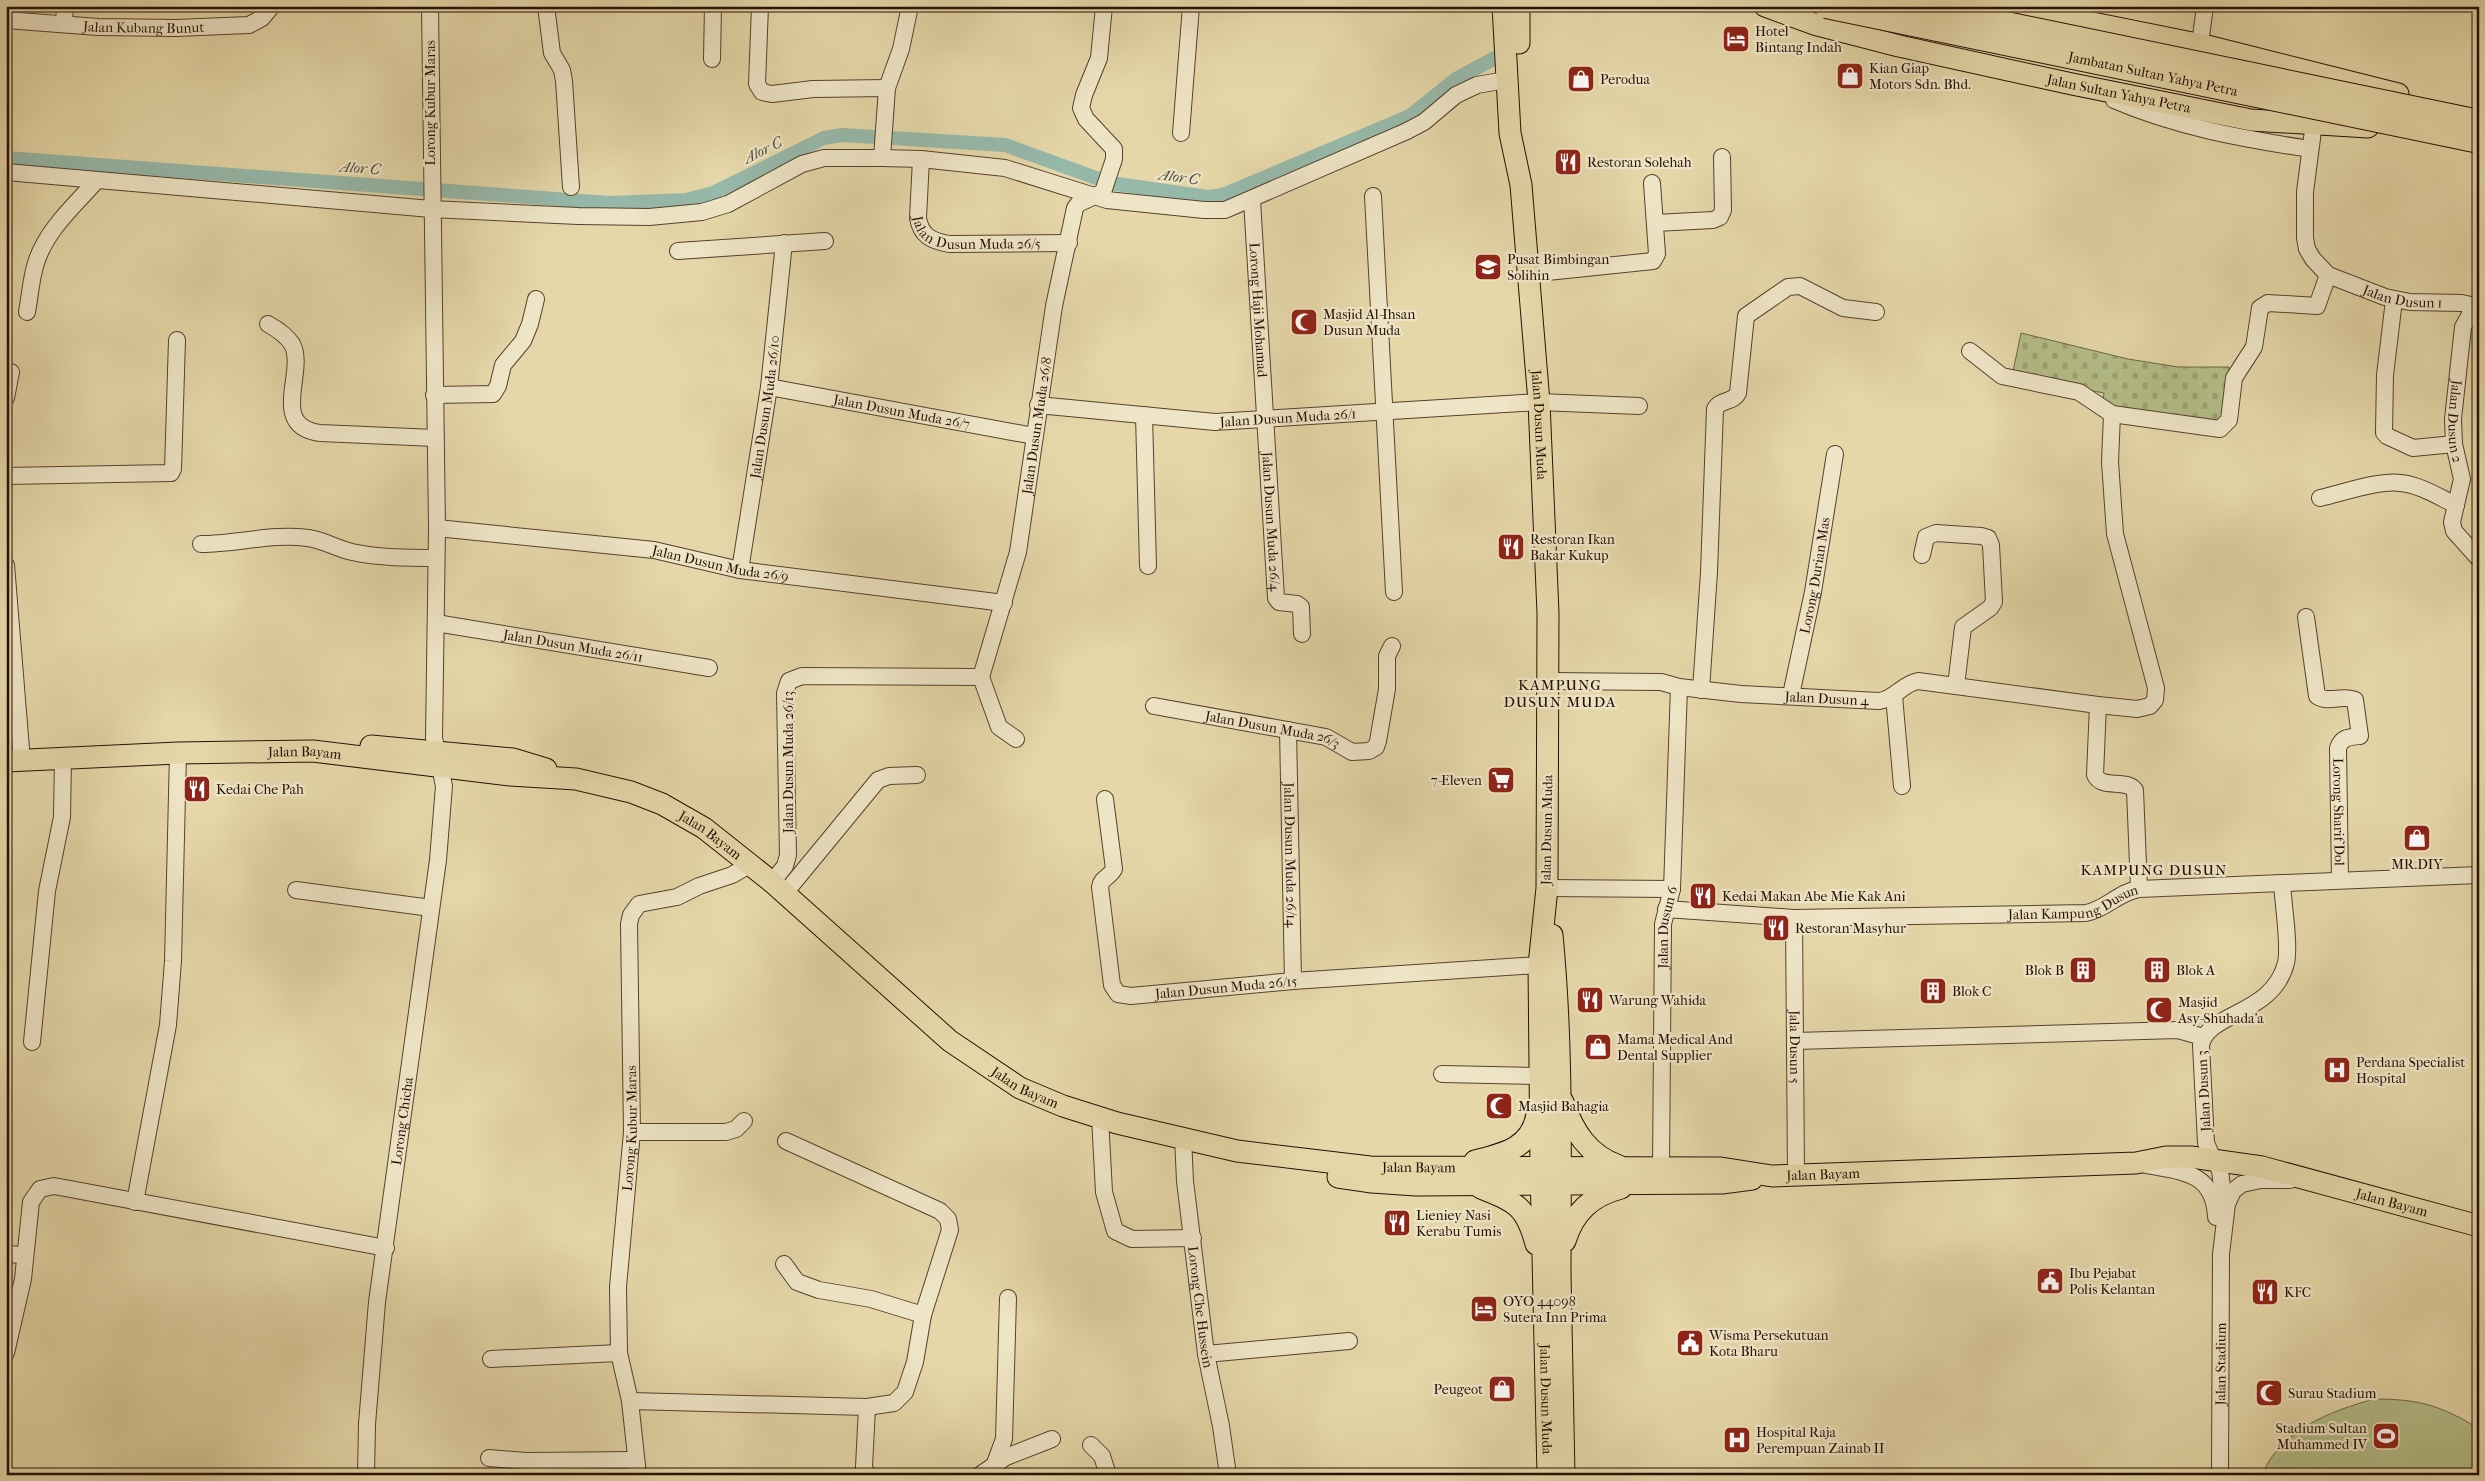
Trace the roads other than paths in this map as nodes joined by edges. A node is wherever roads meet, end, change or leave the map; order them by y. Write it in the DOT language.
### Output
graph roads {
  1 [pos="65,6"];
  2 [pos="272,6"];
  3 [pos="430,6"];
  4 [pos="546,6"];
  5 [pos="713,6"];
  6 [pos="760,6"];
  7 [pos="910,6"];
  8 [pos="1104,6"];
  9 [pos="1191,6"];
  10 [pos="1503,6"];
  11 [pos="1519,6"];
  12 [pos="1766,6"];
  13 [pos="1826,6"];
  14 [pos="1920,6"];
  15 [pos="2008,6"];
  16 [pos="2205,6"];
  17 [pos="2037,9"];
  18 [pos="6,20"];
  19 [pos="64,24"];
  20 [pos="2200,44"];
  21 [pos="712,59"];
  22 [pos="2271,62"];
  23 [pos="1506,80"];
  24 [pos="2082,86"];
  25 [pos="887,88"];
  26 [pos="2479,112"];
  27 [pos="2285,122"];
  28 [pos="2479,122"];
  29 [pos="2314,123"];
  30 [pos="1182,133"];
  31 [pos="2479,141"];
  32 [pos="2479,147"];
  33 [pos="2310,150"];
  34 [pos="882,153"];
  35 [pos="1722,157"];
  36 [pos="921,159"];
  37 [pos="6,172"];
  38 [pos="97,180"];
  39 [pos="1652,183"];
  40 [pos="1520,186"];
  41 [pos="571,187"];
  42 [pos="1099,193"];
  43 [pos="1373,196"];
  44 [pos="1252,200"];
  45 [pos="431,204"];
  46 [pos="1655,223"];
  47 [pos="825,241"];
  48 [pos="784,243"];
  49 [pos="1069,243"];
  50 [pos="678,251"];
  51 [pos="1528,274"];
  52 [pos="2328,275"];
  53 [pos="536,299"];
  54 [pos="2394,300"];
  55 [pos="2477,306"];
  56 [pos="27,312"];
  57 [pos="1876,312"];
  58 [pos="268,324"];
  59 [pos="176,340"];
  60 [pos="1970,351"];
  61 [pos="11,372"];
  62 [pos="769,387"];
  63 [pos="434,395"];
  64 [pos="6,398"];
  65 [pos="1539,402"];
  66 [pos="1038,405"];
  67 [pos="1639,406"];
  68 [pos="1384,412"];
  69 [pos="2112,414"];
  70 [pos="1144,415"];
  71 [pos="1265,419"];
  72 [pos="1034,436"];
  73 [pos="435,438"];
  74 [pos="2454,444"];
  75 [pos="1836,454"];
  76 [pos="6,476"];
  77 [pos="2320,498"];
  78 [pos="2456,505"];
  79 [pos="437,528"];
  80 [pos="201,544"];
  81 [pos="1922,555"];
  82 [pos="436,558"];
  83 [pos="2479,559"];
  84 [pos="6,565"];
  85 [pos="1148,566"];
  86 [pos="740,570"];
  87 [pos="1394,592"];
  88 [pos="1004,603"];
  89 [pos="2306,617"];
  90 [pos="436,623"];
  91 [pos="1302,634"];
  92 [pos="1392,646"];
  93 [pos="709,668"];
  94 [pos="982,677"];
  95 [pos="1548,681"];
  96 [pos="1956,686"];
  97 [pos="1679,688"];
  98 [pos="1701,690"];
  99 [pos="1791,695"];
  100 [pos="1894,696"];
  101 [pos="2098,705"];
  102 [pos="1154,706"];
  103 [pos="1288,730"];
  104 [pos="1016,739"];
  105 [pos="178,753"];
  106 [pos="63,759"];
  107 [pos="438,759"];
  108 [pos="14,761"];
  109 [pos="917,775"];
  110 [pos="1902,786"];
  111 [pos="1105,798"];
  112 [pos="751,864"];
  113 [pos="2479,875"];
  114 [pos="2340,880"];
  115 [pos="2282,883"];
  116 [pos="778,888"];
  117 [pos="1547,888"];
  118 [pos="1672,888"];
  119 [pos="2139,888"];
  120 [pos="296,890"];
  121 [pos="431,908"];
  122 [pos="1666,909"];
  123 [pos="1794,918"];
  124 [pos="1539,965"];
  125 [pos="1293,981"];
  126 [pos="2203,1037"];
  127 [pos="32,1042"];
  128 [pos="1795,1042"];
  129 [pos="1442,1074"];
  130 [pos="1546,1085"];
  131 [pos="1100,1117"];
  132 [pos="744,1121"];
  133 [pos="632,1132"];
  134 [pos="1183,1138"];
  135 [pos="786,1141"];
  136 [pos="1237,1151"];
  137 [pos="2212,1159"];
  138 [pos="2136,1163"];
  139 [pos="1446,1168"];
  140 [pos="1625,1168"];
  141 [pos="1796,1175"];
  142 [pos="1551,1176"];
  143 [pos="1655,1176"];
  144 [pos="2304,1180"];
  145 [pos="1474,1185"];
  146 [pos="134,1202"];
  147 [pos="2225,1212"];
  148 [pos="2479,1226"];
  149 [pos="1193,1238"];
  150 [pos="386,1248"];
  151 [pos="6,1254"];
  152 [pos="2221,1254"];
  153 [pos="24,1255"];
  154 [pos="784,1264"];
  155 [pos="1552,1273"];
  156 [pos="1008,1298"];
  157 [pos="924,1315"];
  158 [pos="1349,1341"];
  159 [pos="6,1353"];
  160 [pos="619,1353"];
  161 [pos="1206,1354"];
  162 [pos="491,1359"];
  163 [pos="630,1401"];
  164 [pos="867,1407"];
  165 [pos="1052,1439"];
  166 [pos="1091,1445"];
  167 [pos="489,1458"];
  168 [pos="637,1467"];
  169 [pos="987,1470"];
  170 [pos="366,1475"];
  171 [pos="867,1475"];
  172 [pos="1108,1475"];
  173 [pos="1228,1475"];
  174 [pos="1548,1475"];
  175 [pos="1564,1475"];
  176 [pos="2220,1475"];
  1 -- 19 [label="street"];
  2 -- 19 [label="street, Jalan Kubang Bunut"];
  3 -- 45 [label="street, Lorong Kubur Maras"];
  4 -- 41 [label="street"];
  5 -- 21 [label="street"];
  6 -- 25 [label="street"];
  7 -- 25 [label="street"];
  8 -- 42 [label="street"];
  9 -- 30 [label="street"];
  10 -- 23 [label="main road, Jalan Dusun Muda"];
  11 -- 40 [label="main road, Jalan Dusun Muda"];
  12 -- 24 [label="main road, Jalan Sultan Yahya Petra"];
  13 -- 31 [label="highway, Jambatan Sultan Yahya Petra, bridge"];
  14 -- 28 [label="highway, Jambatan Sultan Yahya Petra, bridge"];
  15 -- 17 [label="main road"];
  16 -- 20 [label="street"];
  17 -- 20 [label="main road"];
  18 -- 19 [label="street, Jalan Kubang Bunut"];
  20 -- 22 [label="main road"];
  22 -- 26 [label="main road"];
  22 -- 27 [label="main road"];
  23 -- 40 [label="main road, Jalan Dusun Muda"];
  23 -- 44 [label="street"];
  24 -- 27 [label="main road, Jalan Sultan Yahya Petra"];
  24 -- 33 [label="street"];
  25 -- 34 [label="street"];
  27 -- 29 [label="main road, Jalan Sultan Yahya Petra"];
  29 -- 32 [label="main road, Jalan Sultan Yahya Petra"];
  29 -- 33 [label="street"];
  33 -- 52 [label="street"];
  34 -- 36 [label="street"];
  34 -- 45 [label="street"];
  35 -- 46 [label="street"];
  36 -- 42 [label="street"];
  36 -- 49 [label="street, Jalan Dusun Muda 26/5"];
  37 -- 38 [label="street"];
  38 -- 45 [label="street"];
  38 -- 56 [label="street"];
  39 -- 46 [label="street"];
  40 -- 51 [label="main road, Jalan Dusun Muda"];
  42 -- 44 [label="street"];
  42 -- 49 [label="street, Jalan Dusun Muda 26/8"];
  43 -- 68 [label="street"];
  44 -- 71 [label="street, Lorong Haji Mohamad"];
  45 -- 63 [label="street, Lorong Kubur Maras"];
  46 -- 51 [label="street"];
  47 -- 48 [label="street"];
  48 -- 50 [label="street"];
  48 -- 62 [label="street, Jalan Dusun Muda 26/10"];
  49 -- 66 [label="street, Jalan Dusun Muda 26/8"];
  51 -- 65 [label="main road, Jalan Dusun Muda"];
  52 -- 54 [label="street, Jalan Dusun 1"];
  52 -- 69 [label="street"];
  53 -- 63 [label="street"];
  54 -- 55 [label="street, Jalan Dusun 1"];
  54 -- 74 [label="street"];
  55 -- 74 [label="street, Jalan Dusun 2"];
  57 -- 98 [label="street"];
  58 -- 73 [label="street"];
  59 -- 76 [label="street"];
  60 -- 69 [label="street"];
  61 -- 64 [label="street"];
  62 -- 72 [label="street, Jalan Dusun Muda 26/7"];
  62 -- 86 [label="street, Jalan Dusun Muda 26/10"];
  63 -- 73 [label="street, Lorong Kubur Maras"];
  65 -- 67 [label="street, Jalan Dusun Muda 26/1"];
  65 -- 68 [label="street, Jalan Dusun Muda 26/1"];
  65 -- 95 [label="main road, Jalan Dusun Muda"];
  66 -- 70 [label="street, Jalan Dusun Muda 26/1"];
  66 -- 72 [label="street, Jalan Dusun Muda 26/8"];
  68 -- 71 [label="street, Jalan Dusun Muda 26/1"];
  68 -- 87 [label="street"];
  69 -- 101 [label="street, Jalan Dusun 4"];
  70 -- 71 [label="street, Jalan Dusun Muda 26/1"];
  70 -- 85 [label="street"];
  71 -- 91 [label="street, Jalan Dusun Muda 26/4"];
  72 -- 88 [label="street, Jalan Dusun Muda 26/8"];
  73 -- 79 [label="street, Lorong Chicha"];
  74 -- 78 [label="street, Jalan Dusun 2"];
  75 -- 99 [label="street, Lorong Durian Mas"];
  77 -- 78 [label="street"];
  78 -- 83 [label="street, Jalan Dusun 2"];
  79 -- 82 [label="street, Lorong Chicha"];
  79 -- 86 [label="street, Jalan Dusun Muda 26/9"];
  80 -- 82 [label="street"];
  81 -- 96 [label="street"];
  82 -- 90 [label="street, Lorong Chicha"];
  84 -- 108 [label="street"];
  86 -- 88 [label="street, Jalan Dusun Muda 26/9"];
  88 -- 94 [label="street, Jalan Dusun Muda 26/8"];
  89 -- 114 [label="street, Lorong Sharif Dol"];
  90 -- 93 [label="street, Jalan Dusun Muda 26/11"];
  90 -- 107 [label="street, Lorong Chicha"];
  92 -- 103 [label="street, Jalan Dusun Muda 26/3"];
  94 -- 104 [label="street"];
  94 -- 116 [label="street, Jalan Dusun Muda 26/13"];
  95 -- 97 [label="street, Jalan Dusun 4"];
  95 -- 117 [label="main road, Jalan Dusun Muda"];
  96 -- 100 [label="street, Jalan Dusun 4"];
  96 -- 101 [label="street, Jalan Dusun 4"];
  97 -- 98 [label="street, Jalan Dusun 4"];
  97 -- 118 [label="street, Jalan Dusun 6"];
  98 -- 99 [label="street, Jalan Dusun 4"];
  99 -- 100 [label="street, Jalan Dusun 4"];
  100 -- 110 [label="street"];
  101 -- 119 [label="street"];
  102 -- 103 [label="street, Jalan Dusun Muda 26/3"];
  103 -- 125 [label="street, Jalan Dusun Muda 26/14"];
  105 -- 106 [label="main road, Jalan Bayam"];
  105 -- 107 [label="main road, Jalan Bayam"];
  105 -- 146 [label="street"];
  106 -- 108 [label="main road, Jalan Bayam"];
  106 -- 127 [label="street"];
  107 -- 112 [label="main road, Jalan Bayam"];
  107 -- 121 [label="street, Lorong Chicha"];
  109 -- 116 [label="street"];
  111 -- 125 [label="street, Jalan Dusun Muda 26/15"];
  112 -- 116 [label="main road, Jalan Bayam"];
  112 -- 133 [label="street, Lorong Kubur Maras"];
  113 -- 114 [label="street, Jalan Kampung Dusun"];
  114 -- 115 [label="street, Jalan Kampung Dusun"];
  115 -- 119 [label="street, Jalan Kampung Dusun"];
  115 -- 126 [label="street, Jalan Dusun 3"];
  116 -- 131 [label="main road, Jalan Bayam"];
  117 -- 118 [label="street"];
  117 -- 124 [label="main road, Jalan Dusun Muda"];
  117 -- 130 [label="main road"];
  118 -- 122 [label="street, Jalan Dusun 6"];
  119 -- 123 [label="street, Jalan Kampung Dusun"];
  120 -- 121 [label="street"];
  121 -- 150 [label="street, Lorong Chicha"];
  122 -- 123 [label="street, Jalan Kampung Dusun"];
  122 -- 143 [label="street, Jalan Dusun 6"];
  123 -- 128 [label="street, Jala Dusun 5"];
  124 -- 125 [label="street, Jalan Dusun Muda 26/15"];
  124 -- 130 [label="main road, Jalan Dusun Muda"];
  126 -- 128 [label="street"];
  126 -- 137 [label="street, Jalan Dusun 3"];
  128 -- 141 [label="street, Jala Dusun 5"];
  129 -- 130 [label="street"];
  130 -- 139 [label="main road"];
  130 -- 140 [label="main road"];
  130 -- 142 [label="main road"];
  131 -- 134 [label="main road, Jalan Bayam"];
  131 -- 149 [label="street"];
  132 -- 133 [label="street"];
  133 -- 160 [label="street, Lorong Kubur Maras"];
  134 -- 136 [label="main road, Jalan Bayam"];
  134 -- 149 [label="street, Lorong Che Hussein"];
  135 -- 157 [label="street"];
  136 -- 139 [label="main road, Jalan Bayam"];
  136 -- 145 [label="main road"];
  137 -- 138 [label="main road, Jalan Bayam"];
  137 -- 144 [label="main road, Jalan Bayam"];
  137 -- 147 [label="street, Jalan Dusun 3"];
  138 -- 141 [label="main road, Jalan Bayam"];
  138 -- 152 [label="street, Jalan Bayam"];
  139 -- 142 [label="main road, Jalan Bayam"];
  140 -- 142 [label="main road, Jalan Bayam"];
  140 -- 143 [label="main road, Jalan Bayam"];
  141 -- 143 [label="main road, Jalan Bayam"];
  142 -- 143 [label="main road"];
  142 -- 145 [label="main road"];
  142 -- 155 [label="main road"];
  143 -- 155 [label="main road"];
  144 -- 147 [label="street, Jalan Bayam"];
  144 -- 148 [label="main road, Jalan Bayam"];
  145 -- 155 [label="main road"];
  146 -- 150 [label="street"];
  146 -- 153 [label="street"];
  147 -- 152 [label="street, Jalan Bayam"];
  149 -- 161 [label="street, Lorong Che Hussein"];
  150 -- 170 [label="street, Lorong Chicha"];
  151 -- 153 [label="street"];
  152 -- 176 [label="street, Jalan Stadium"];
  153 -- 159 [label="street"];
  154 -- 157 [label="street"];
  155 -- 174 [label="main road, Jalan Dusun Muda"];
  155 -- 175 [label="main road"];
  156 -- 169 [label="street"];
  157 -- 164 [label="street"];
  158 -- 161 [label="street"];
  160 -- 162 [label="street"];
  160 -- 163 [label="street, Lorong Kubur Maras"];
  161 -- 173 [label="street, Lorong Che Hussein"];
  163 -- 164 [label="street"];
  163 -- 168 [label="street, Lorong Kubur Maras"];
  164 -- 171 [label="street"];
  165 -- 169 [label="street"];
  166 -- 172 [label="street"];
  167 -- 168 [label="street"];
}
